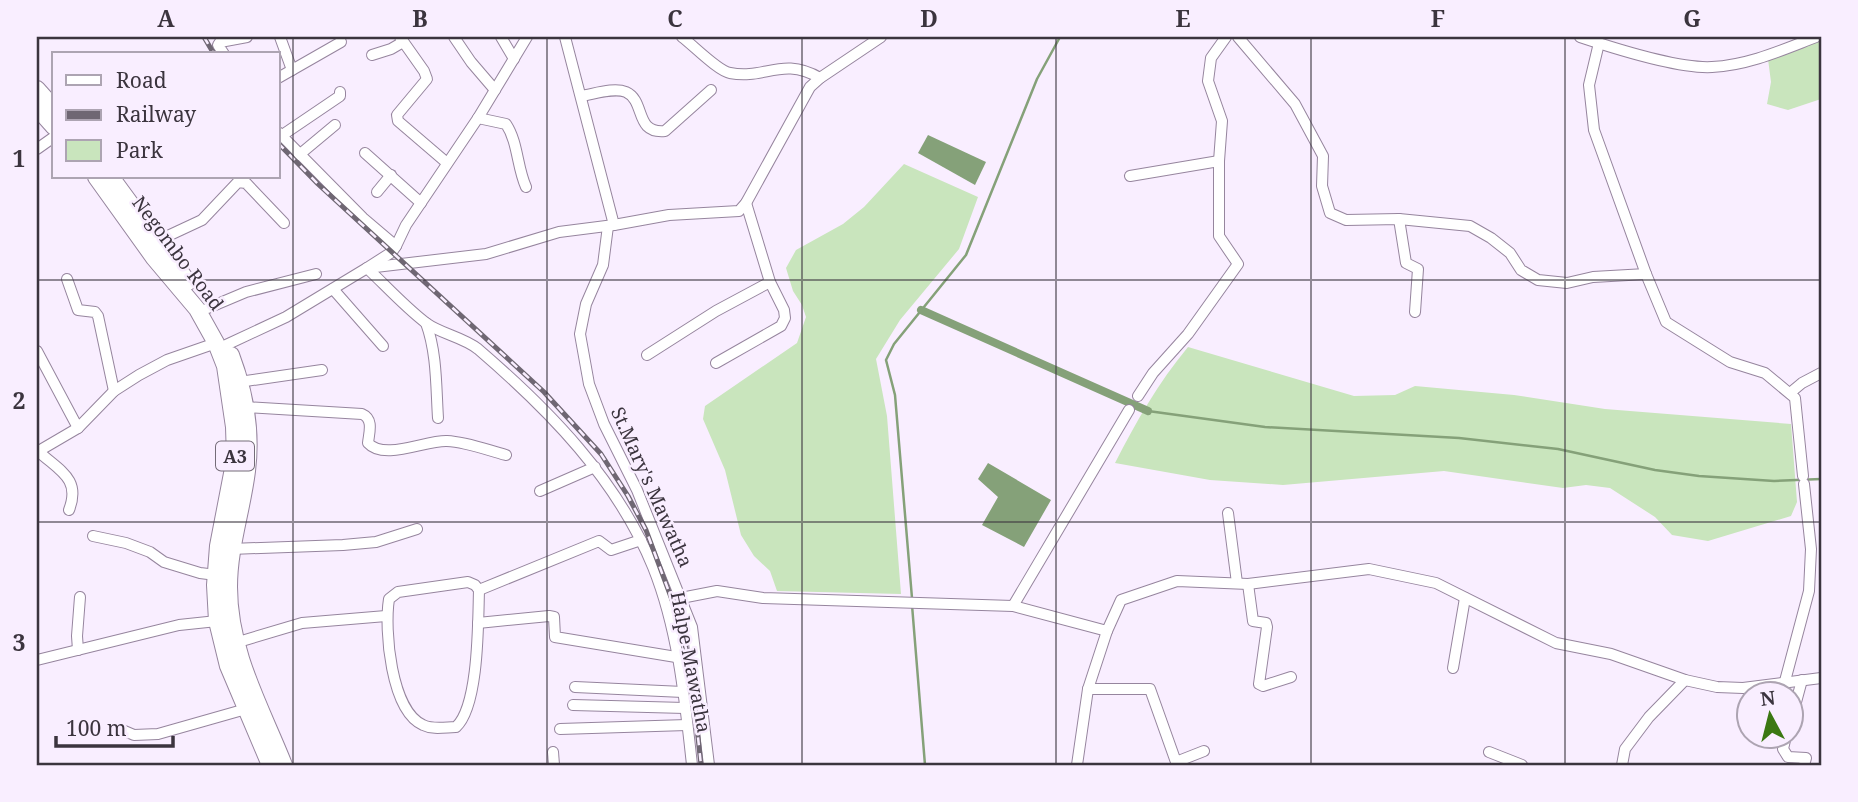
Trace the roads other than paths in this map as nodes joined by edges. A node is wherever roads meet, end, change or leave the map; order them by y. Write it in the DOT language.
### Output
graph roads {
  1 [pos="247,37"];
  2 [pos="280,37"];
  3 [pos="454,37"];
  4 [pos="501,37"];
  5 [pos="527,37"];
  6 [pos="565,37"];
  7 [pos="682,37"];
  8 [pos="881,37"];
  9 [pos="1226,37"];
  10 [pos="1238,37"];
  11 [pos="1580,37"];
  12 [pos="1816,37"];
  13 [pos="401,39"];
  14 [pos="341,42"];
  15 [pos="1599,43"];
  16 [pos="223,52"];
  17 [pos="372,55"];
  18 [pos="514,59"];
  19 [pos="292,70"];
  20 [pos="280,77"];
  21 [pos="820,78"];
  22 [pos="37,89"];
  23 [pos="495,90"];
  24 [pos="711,90"];
  25 [pos="340,92"];
  26 [pos="581,96"];
  27 [pos="52,106"];
  28 [pos="37,108"];
  29 [pos="478,118"];
  30 [pos="52,125"];
  31 [pos="335,125"];
  32 [pos="280,134"];
  33 [pos="52,138"];
  34 [pos="37,149"];
  35 [pos="365,153"];
  36 [pos="299,155"];
  37 [pos="1219,161"];
  38 [pos="447,163"];
  39 [pos="391,175"];
  40 [pos="1130,176"];
  41 [pos="97,178"];
  42 [pos="112,178"];
  43 [pos="526,187"];
  44 [pos="377,192"];
  45 [pos="421,203"];
  46 [pos="746,203"];
  47 [pos="1399,219"];
  48 [pos="284,223"];
  49 [pos="611,226"];
  50 [pos="157,241"];
  51 [pos="396,246"];
  52 [pos="368,268"];
  53 [pos="316,274"];
  54 [pos="1646,274"];
  55 [pos="67,279"];
  56 [pos="770,282"];
  57 [pos="333,289"];
  58 [pos="208,308"];
  59 [pos="1415,312"];
  60 [pos="426,323"];
  61 [pos="221,344"];
  62 [pos="383,346"];
  63 [pos="37,351"];
  64 [pos="647,355"];
  65 [pos="716,363"];
  66 [pos="322,370"];
  67 [pos="1821,373"];
  68 [pos="239,383"];
  69 [pos="114,391"];
  70 [pos="1790,393"];
  71 [pos="1138,396"];
  72 [pos="245,407"];
  73 [pos="1129,410"];
  74 [pos="438,418"];
  75 [pos="78,428"];
  76 [pos="38,452"];
  77 [pos="506,455"];
  78 [pos="595,467"];
  79 [pos="540,491"];
  80 [pos="69,510"];
  81 [pos="1228,513"];
  82 [pos="417,529"];
  83 [pos="93,536"];
  84 [pos="641,540"];
  85 [pos="231,549"];
  86 [pos="216,575"];
  87 [pos="1243,583"];
  88 [pos="479,590"];
  89 [pos="80,597"];
  90 [pos="681,598"];
  91 [pos="1465,598"];
  92 [pos="1013,606"];
  93 [pos="386,616"];
  94 [pos="217,621"];
  95 [pos="478,623"];
  96 [pos="1107,631"];
  97 [pos="235,643"];
  98 [pos="78,649"];
  99 [pos="676,657"];
  100 [pos="37,660"];
  101 [pos="1453,668"];
  102 [pos="1291,677"];
  103 [pos="1821,678"];
  104 [pos="1685,680"];
  105 [pos="1785,680"];
  106 [pos="1802,680"];
  107 [pos="575,687"];
  108 [pos="1736,688"];
  109 [pos="1088,689"];
  110 [pos="683,692"];
  111 [pos="573,705"];
  112 [pos="685,708"];
  113 [pos="246,709"];
  114 [pos="687,725"];
  115 [pos="120,729"];
  116 [pos="560,729"];
  117 [pos="1784,750"];
  118 [pos="1204,751"];
  119 [pos="552,752"];
  120 [pos="1489,752"];
  121 [pos="270,765"];
  122 [pos="285,765"];
  123 [pos="554,765"];
  124 [pos="692,765"];
  125 [pos="709,765"];
  126 [pos="1077,765"];
  127 [pos="1522,765"];
  128 [pos="1622,765"];
  129 [pos="1804,765"];
  1 -- 16 [label="street"];
  2 -- 19 [label="street"];
  3 -- 23 [label="street"];
  4 -- 18 [label="street"];
  5 -- 18 [label="street"];
  6 -- 26 [label="street"];
  7 -- 21 [label="street"];
  8 -- 21 [label="street"];
  9 -- 37 [label="street"];
  10 -- 47 [label="street"];
  11 -- 15 [label="street"];
  12 -- 15 [label="street"];
  13 -- 17 [label="street"];
  13 -- 38 [label="street"];
  14 -- 19 [label="street"];
  15 -- 54 [label="street"];
  18 -- 23 [label="street"];
  19 -- 20 [label="street"];
  21 -- 46 [label="street"];
  22 -- 27 [label="highway"];
  23 -- 29 [label="street"];
  24 -- 26 [label="street"];
  25 -- 32 [label="street"];
  26 -- 49 [label="street"];
  28 -- 30 [label="highway"];
  29 -- 38 [label="street"];
  29 -- 43 [label="street"];
  31 -- 36 [label="street"];
  32 -- 36 [label="street"];
  33 -- 34 [label="street"];
  35 -- 39 [label="street"];
  36 -- 51 [label="street"];
  37 -- 40 [label="street"];
  37 -- 71 [label="street"];
  38 -- 45 [label="street"];
  39 -- 44 [label="street"];
  39 -- 45 [label="street"];
  41 -- 61 [label="highway, Negombo Road / A3"];
  42 -- 50 [label="highway, Negombo Road / A3"];
  45 -- 51 [label="street"];
  46 -- 49 [label="street"];
  46 -- 56 [label="street"];
  47 -- 54 [label="street"];
  47 -- 59 [label="street"];
  48 -- 50 [label="street"];
  49 -- 52 [label="street"];
  49 -- 90 [label="street, St.Mary's Mawatha"];
  50 -- 58 [label="highway, Negombo Road / A3"];
  51 -- 52 [label="street"];
  52 -- 57 [label="street"];
  52 -- 60 [label="street, Halpe Mawatha"];
  53 -- 58 [label="street"];
  54 -- 70 [label="street"];
  55 -- 69 [label="street"];
  56 -- 64 [label="street"];
  56 -- 65 [label="street"];
  57 -- 61 [label="street"];
  57 -- 62 [label="street"];
  58 -- 61 [label="highway, Negombo Road / A3"];
  60 -- 74 [label="street"];
  60 -- 78 [label="street, Halpe Mawatha"];
  61 -- 68 [label="highway, Negombo Road / A3"];
  61 -- 69 [label="street"];
  61 -- 86 [label="highway, Negombo Road / A3"];
  63 -- 75 [label="street"];
  66 -- 68 [label="street"];
  67 -- 70 [label="street"];
  68 -- 72 [label="highway, Negombo Road / A3"];
  69 -- 75 [label="street"];
  70 -- 105 [label="street"];
  72 -- 77 [label="street"];
  72 -- 85 [label="highway, Negombo Road / A3"];
  73 -- 92 [label="street"];
  75 -- 76 [label="street"];
  76 -- 80 [label="street"];
  78 -- 79 [label="street"];
  78 -- 84 [label="street, Halpe Mawatha"];
  81 -- 87 [label="street"];
  82 -- 85 [label="street"];
  83 -- 86 [label="street"];
  84 -- 88 [label="street"];
  84 -- 99 [label="street, Halpe Mawatha"];
  85 -- 97 [label="highway, Negombo Road / A3"];
  86 -- 94 [label="highway, Negombo Road / A3"];
  87 -- 91 [label="street"];
  87 -- 96 [label="street"];
  87 -- 102 [label="street"];
  88 -- 93 [label="street"];
  88 -- 95 [label="street"];
  89 -- 98 [label="street"];
  90 -- 92 [label="street"];
  90 -- 125 [label="street, St.Mary's Mawatha"];
  91 -- 101 [label="street"];
  91 -- 104 [label="street"];
  92 -- 96 [label="street"];
  93 -- 95 [label="street"];
  93 -- 97 [label="street"];
  94 -- 98 [label="street"];
  94 -- 113 [label="highway, Negombo Road / A3"];
  95 -- 99 [label="street"];
  96 -- 109 [label="street"];
  97 -- 122 [label="highway, Negombo Road / A3"];
  98 -- 100 [label="street"];
  99 -- 110 [label="street, Halpe Mawatha"];
  103 -- 106 [label="street"];
  104 -- 108 [label="street"];
  104 -- 128 [label="street"];
  107 -- 110 [label="street"];
  109 -- 118 [label="street"];
  109 -- 126 [label="street"];
  110 -- 112 [label="street, Halpe Mawatha"];
  111 -- 112 [label="street"];
  112 -- 114 [label="street, Halpe Mawatha"];
  113 -- 115 [label="street"];
  113 -- 121 [label="highway, Negombo Road / A3"];
  114 -- 116 [label="street"];
  114 -- 124 [label="street, Halpe Mawatha"];
  117 -- 129 [label="street"];
  119 -- 123 [label="street"];
  120 -- 127 [label="street"];
}
